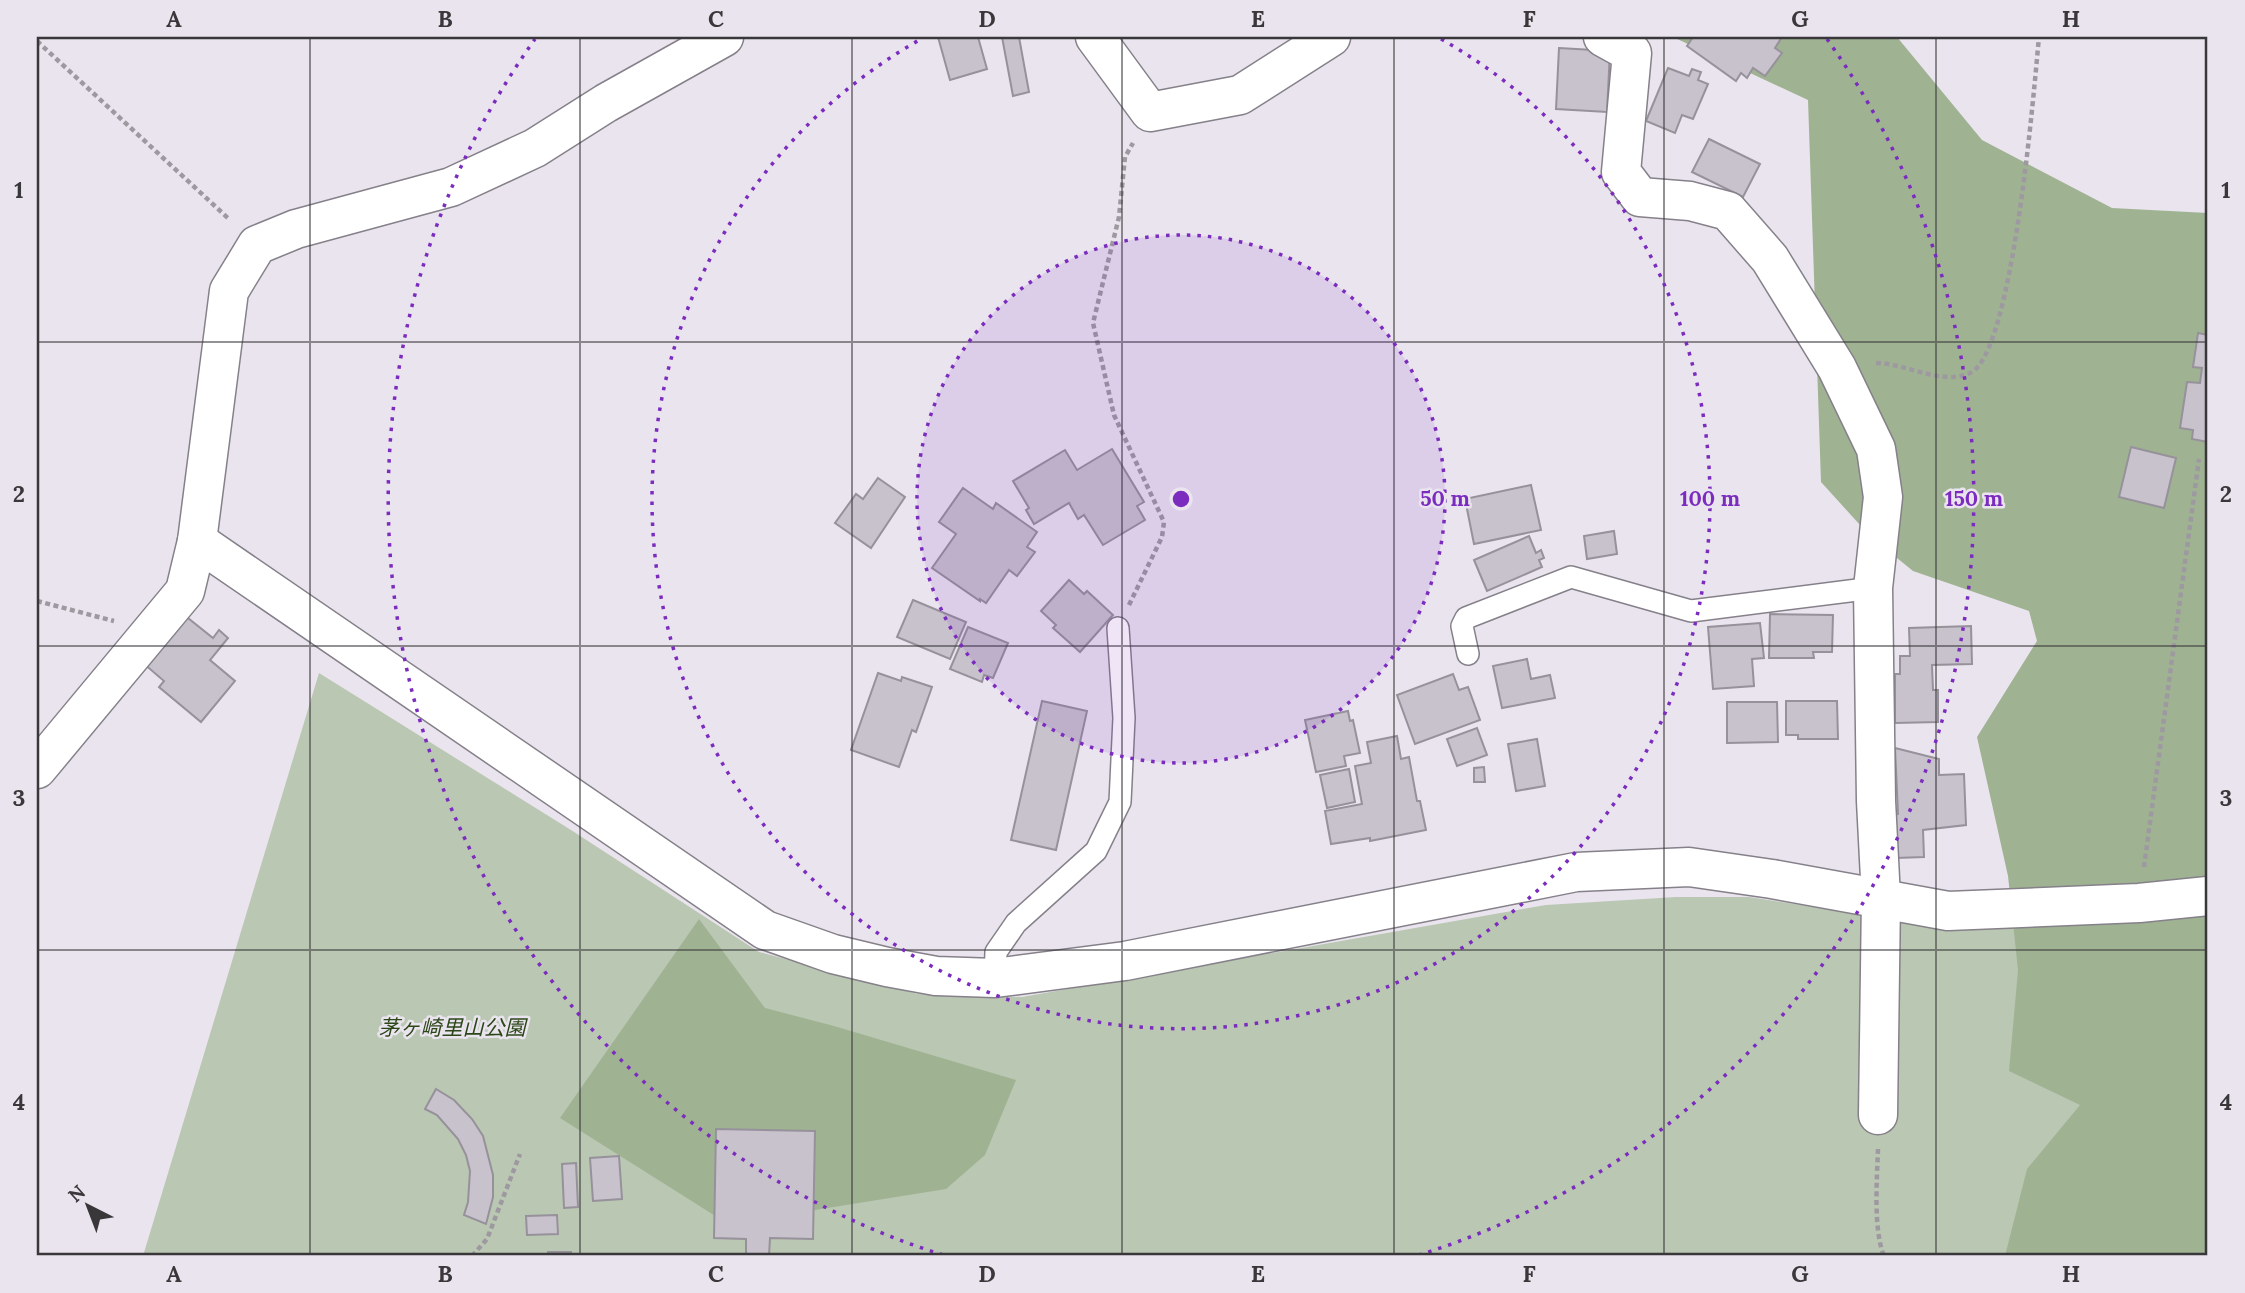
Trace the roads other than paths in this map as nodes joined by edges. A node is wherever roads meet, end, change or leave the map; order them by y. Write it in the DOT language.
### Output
graph roads {
  1 [pos="724,37"];
  2 [pos="1095,37"];
  3 [pos="1331,37"];
  4 [pos="1603,37"];
  5 [pos="197,541"];
  6 [pos="1873,588"];
  7 [pos="1118,628"];
  8 [pos="1468,654"];
  9 [pos="37,769"];
  10 [pos="2208,896"];
  11 [pos="1881,898"];
  12 [pos="995,978"];
  13 [pos="1878,1115"];
  1 -- 5 [label="street"];
  2 -- 3 [label="street"];
  4 -- 6 [label="street"];
  5 -- 9 [label="street"];
  5 -- 12 [label="street"];
  6 -- 8 [label="lane"];
  6 -- 11 [label="street"];
  7 -- 12 [label="lane"];
  10 -- 11 [label="street"];
  11 -- 12 [label="street"];
  11 -- 13 [label="street"];
}
